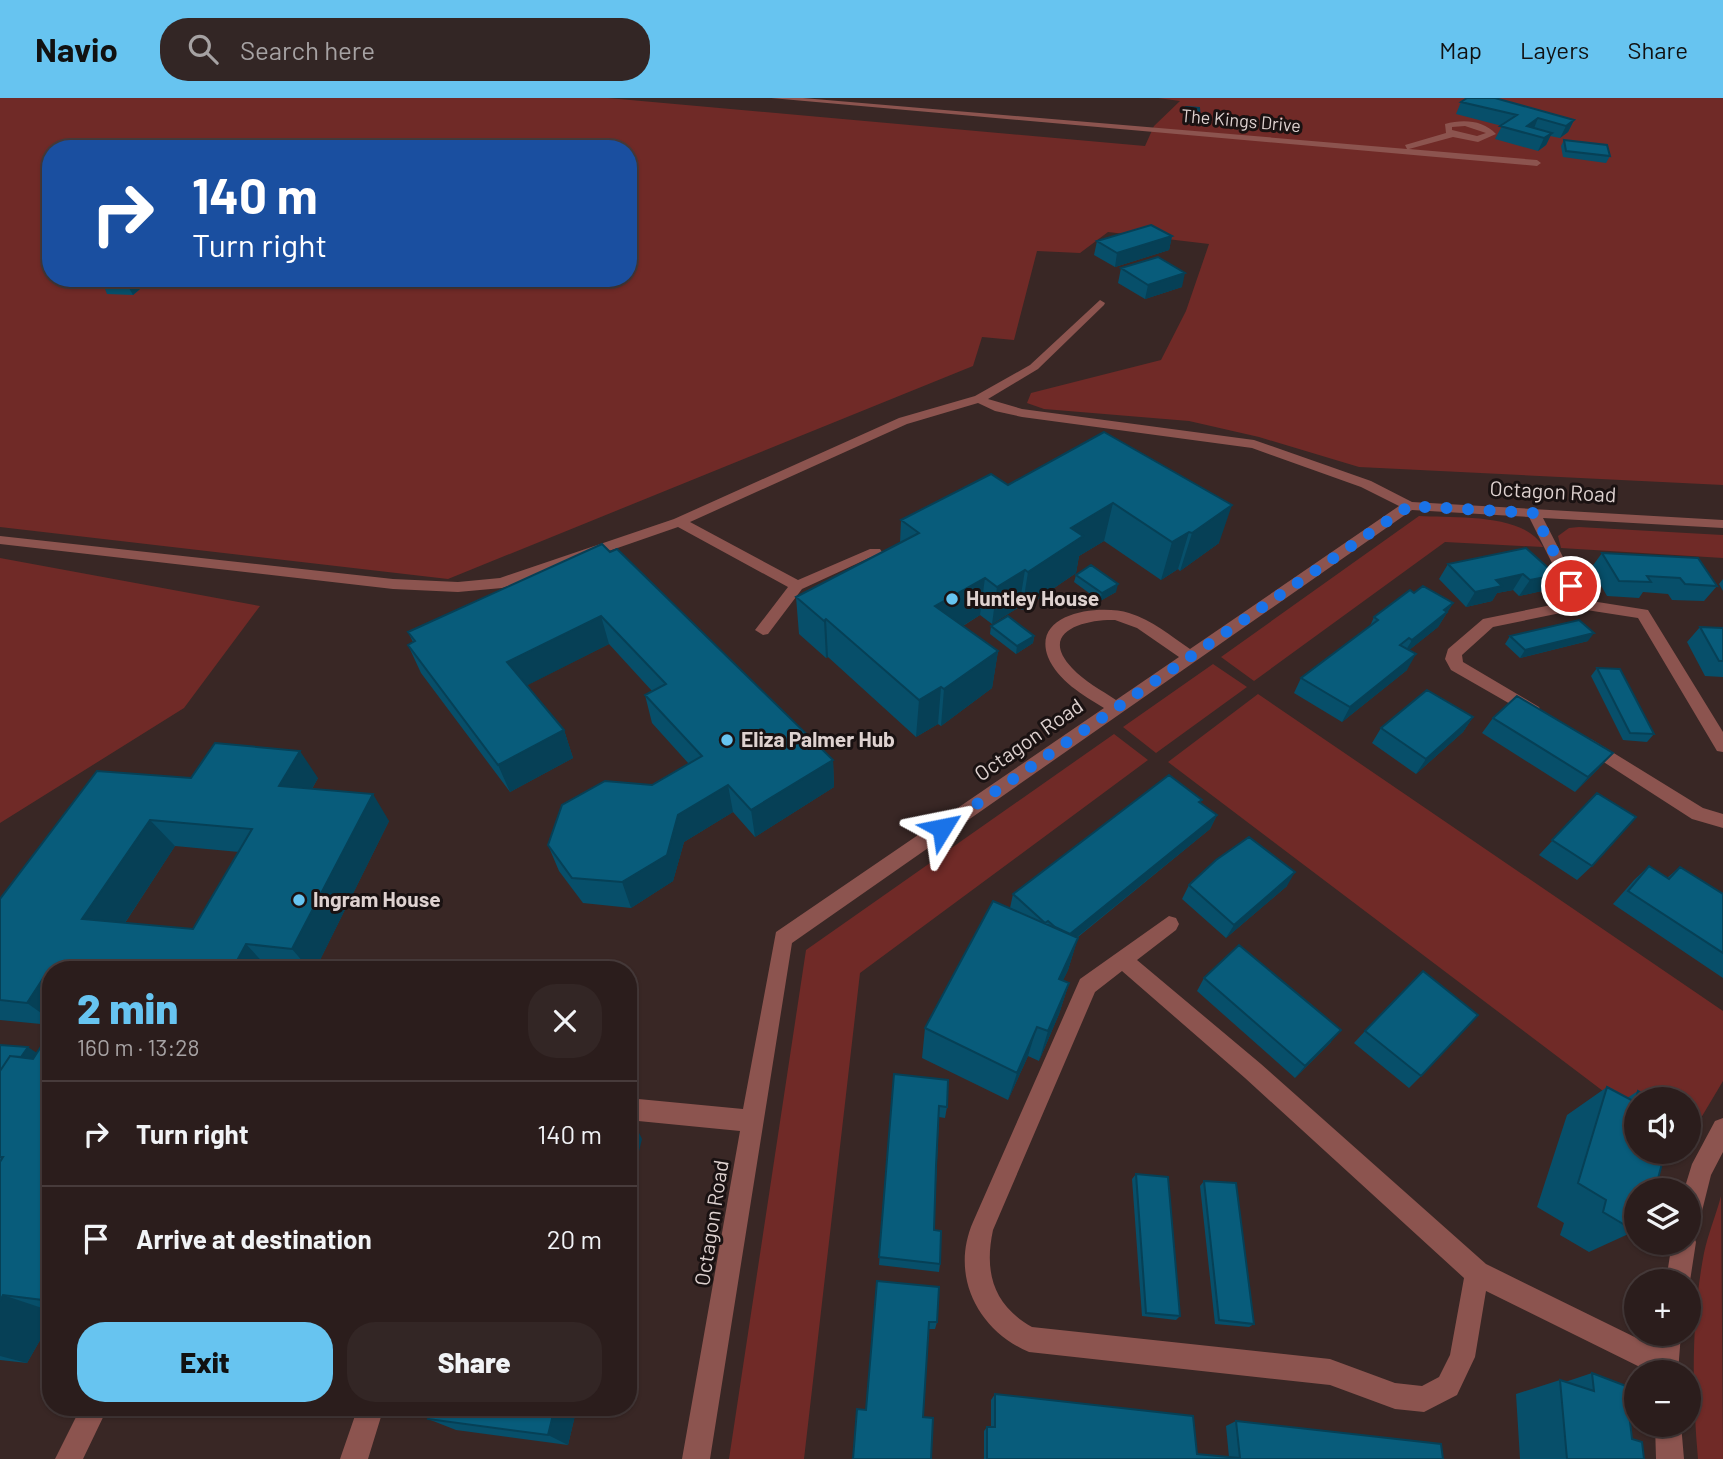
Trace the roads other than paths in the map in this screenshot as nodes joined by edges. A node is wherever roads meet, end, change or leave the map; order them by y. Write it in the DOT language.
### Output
graph roads {
  1 [pos="775,98"];
  2 [pos="1453,134"];
  3 [pos="1398,150"];
  4 [pos="1537,163"];
  5 [pos="1100,303"];
  6 [pos="979,399"];
  7 [pos="1409,506"];
  8 [pos="1534,513"];
  9 [pos="679,522"];
  10 [pos="1723,524"];
  11 [pos="0,540"];
  12 [pos="874,552"];
  13 [pos="797,586"];
  14 [pos="1580,604"];
  15 [pos="763,629"];
  16 [pos="1190,657"];
  17 [pos="1115,708"];
  18 [pos="1548,719"];
  19 [pos="1581,740"];
  20 [pos="1723,746"];
  21 [pos="1723,821"];
  22 [pos="1168,925"];
  23 [pos="1123,960"];
  24 [pos="637,1110"];
  25 [pos="752,1121"];
  26 [pos="1723,1129"];
  27 [pos="1699,1178"];
  28 [pos="1477,1273"];
  29 [pos="1647,1360"];
  30 [pos="90,1416"];
  31 [pos="369,1416"];
  32 [pos="1669,1437"];
  33 [pos="69,1459"];
  34 [pos="354,1459"];
  35 [pos="695,1459"];
  36 [pos="1670,1459"];
  1 -- 3 [label="street, The Kings Drive"];
  2 -- 3 [label="street"];
  3 -- 4 [label="street, The Kings Drive"];
  5 -- 6 [label="street"];
  6 -- 7 [label="street"];
  6 -- 9 [label="street"];
  7 -- 8 [label="street, Octagon Road"];
  7 -- 16 [label="street, Octagon Road"];
  8 -- 10 [label="street, Octagon Road"];
  8 -- 14 [label="street"];
  9 -- 11 [label="street"];
  9 -- 13 [label="street"];
  12 -- 13 [label="street"];
  13 -- 15 [label="street"];
  14 -- 18 [label="street"];
  14 -- 20 [label="street"];
  16 -- 17 [label="street, Octagon Road"];
  16 -- 17 [label="street"];
  17 -- 25 [label="street, Octagon Road"];
  19 -- 21 [label="street"];
  22 -- 23 [label="street"];
  23 -- 28 [label="street"];
  23 -- 28 [label="street"];
  24 -- 25 [label="street"];
  25 -- 35 [label="street, Octagon Road"];
  26 -- 27 [label="street"];
  28 -- 29 [label="street"];
  30 -- 33 [label="street"];
  31 -- 34 [label="street"];
  32 -- 36 [label="street"];
}
